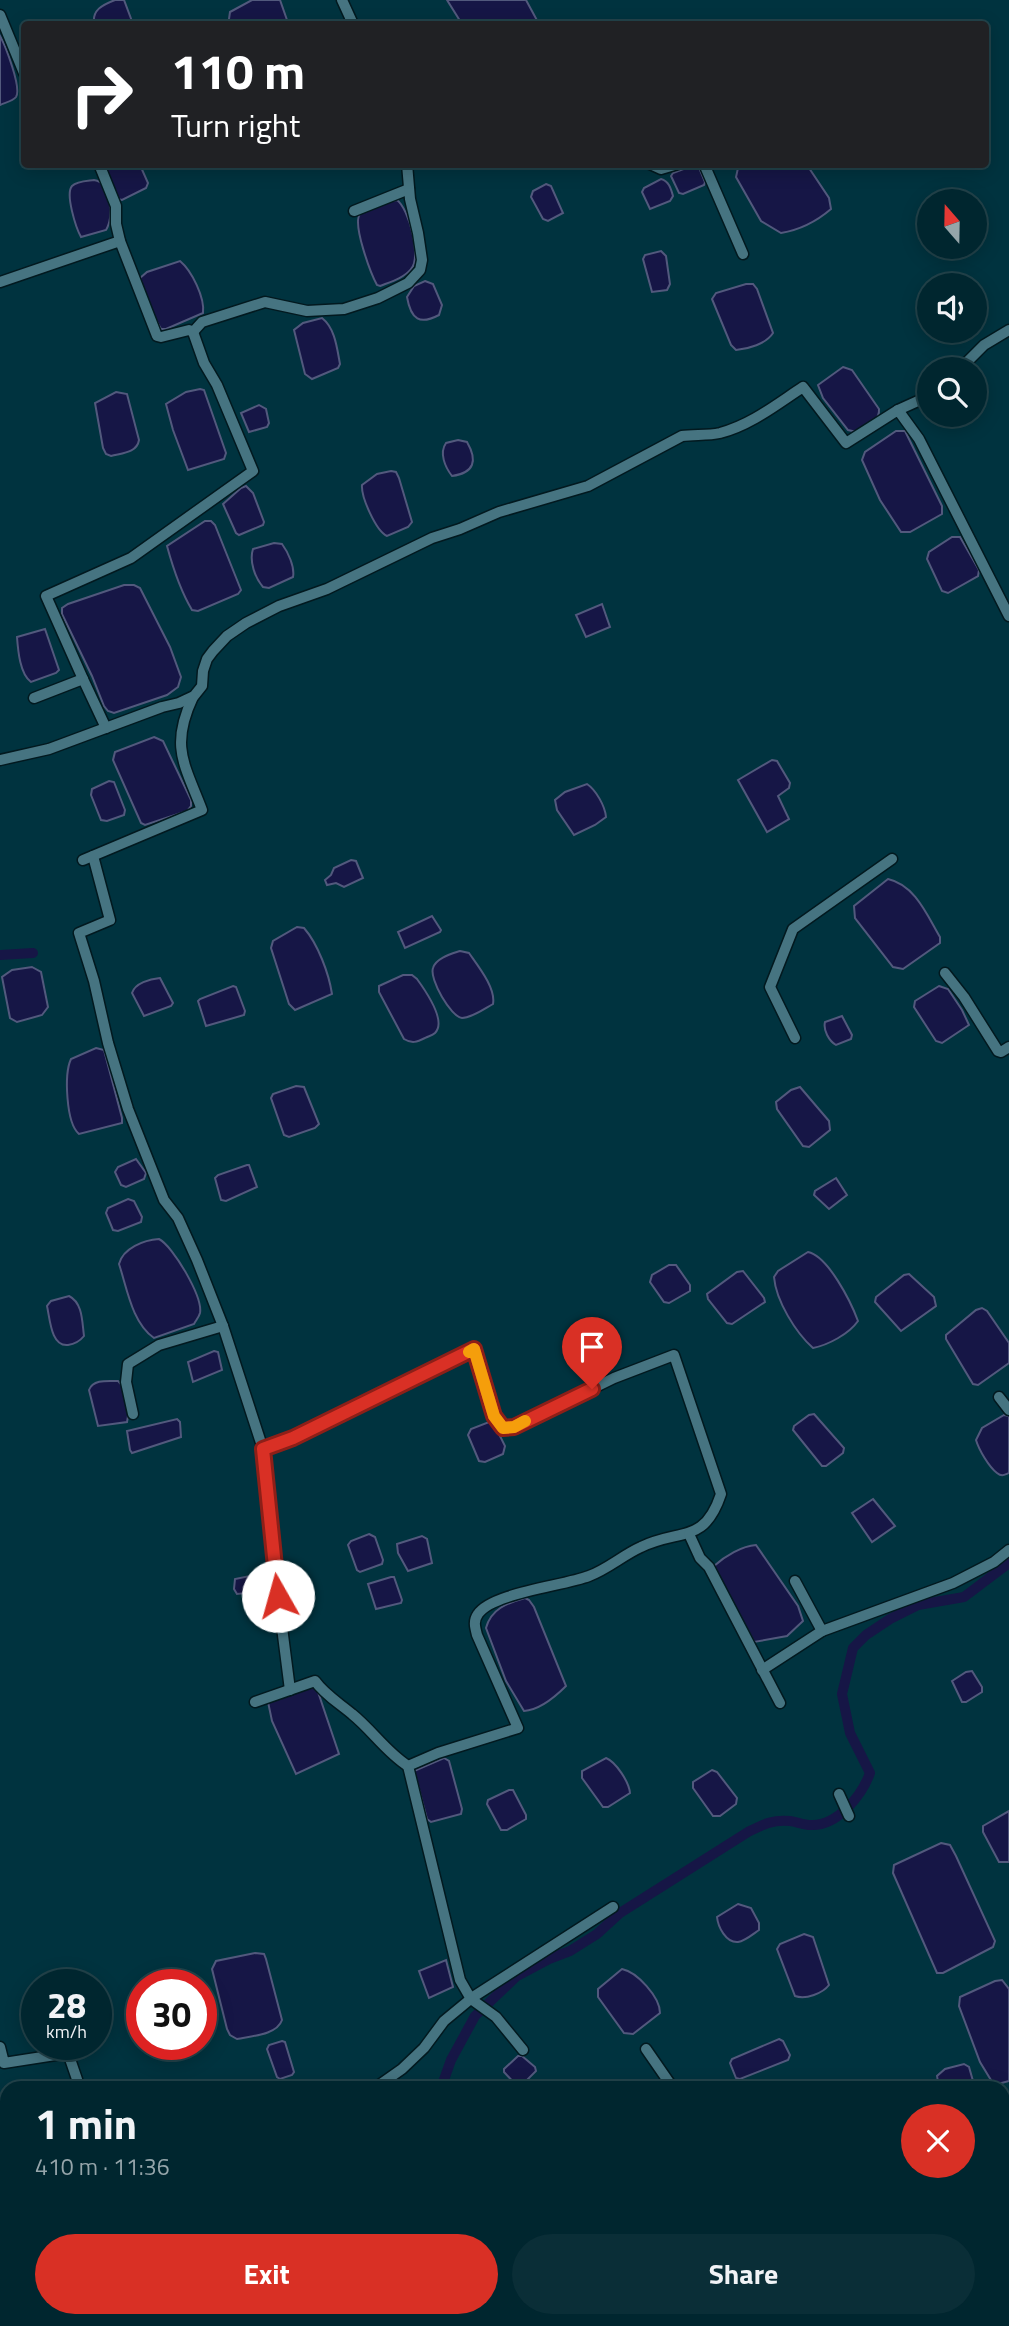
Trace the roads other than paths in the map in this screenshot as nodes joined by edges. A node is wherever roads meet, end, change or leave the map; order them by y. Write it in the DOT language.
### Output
graph roads {
  1 [pos="342,0"];
  2 [pos="0,15"];
  3 [pos="352,21"];
  4 [pos="21,66"];
  5 [pos="101,168"];
  6 [pos="407,168"];
  7 [pos="706,168"];
  8 [pos="408,189"];
  9 [pos="354,211"];
  10 [pos="120,241"];
  11 [pos="743,254"];
  12 [pos="0,282"];
  13 [pos="1009,330"];
  14 [pos="193,332"];
  15 [pos="972,357"];
  16 [pos="917,401"];
  17 [pos="898,410"];
  18 [pos="1009,616"];
  19 [pos="83,679"];
  20 [pos="193,696"];
  21 [pos="34,698"];
  22 [pos="106,728"];
  23 [pos="0,760"];
  24 [pos="892,859"];
  25 [pos="946,973"];
  26 [pos="795,1038"];
  27 [pos="1009,1047"];
  28 [pos="223,1326"];
  29 [pos="999,1397"];
  30 [pos="1009,1410"];
  31 [pos="133,1414"];
  32 [pos="263,1449"];
  33 [pos="689,1534"];
  34 [pos="1009,1550"];
  35 [pos="795,1581"];
  36 [pos="821,1631"];
  37 [pos="762,1670"];
  38 [pos="290,1690"];
  39 [pos="255,1702"];
  40 [pos="780,1703"];
  41 [pos="408,1766"];
  42 [pos="839,1794"];
  43 [pos="849,1816"];
  44 [pos="613,1907"];
  45 [pos="474,2001"];
  46 [pos="0,2048"];
  47 [pos="646,2049"];
  48 [pos="523,2050"];
  49 [pos="78,2081"];
  50 [pos="384,2081"];
  51 [pos="668,2081"];
  1 -- 3 [label="street"];
  2 -- 4 [label="street"];
  5 -- 10 [label="street"];
  6 -- 8 [label="street"];
  7 -- 11 [label="street"];
  8 -- 9 [label="street"];
  8 -- 14 [label="street"];
  10 -- 12 [label="street"];
  10 -- 14 [label="street"];
  13 -- 15 [label="street"];
  14 -- 19 [label="street"];
  16 -- 17 [label="street"];
  17 -- 18 [label="street"];
  17 -- 20 [label="street"];
  19 -- 21 [label="street"];
  19 -- 22 [label="street"];
  20 -- 22 [label="street"];
  20 -- 28 [label="street"];
  22 -- 23 [label="street"];
  24 -- 26 [label="street"];
  25 -- 27 [label="street"];
  28 -- 31 [label="street"];
  28 -- 32 [label="street"];
  29 -- 30 [label="street"];
  32 -- 33 [label="street"];
  32 -- 38 [label="street"];
  33 -- 37 [label="street"];
  33 -- 41 [label="street"];
  34 -- 36 [label="street"];
  35 -- 36 [label="street"];
  36 -- 37 [label="street"];
  37 -- 40 [label="street"];
  38 -- 39 [label="street"];
  38 -- 41 [label="street"];
  41 -- 45 [label="street"];
  42 -- 43 [label="street"];
  44 -- 45 [label="street"];
  45 -- 48 [label="street"];
  45 -- 50 [label="street"];
  46 -- 49 [label="street"];
  47 -- 51 [label="street"];
}
